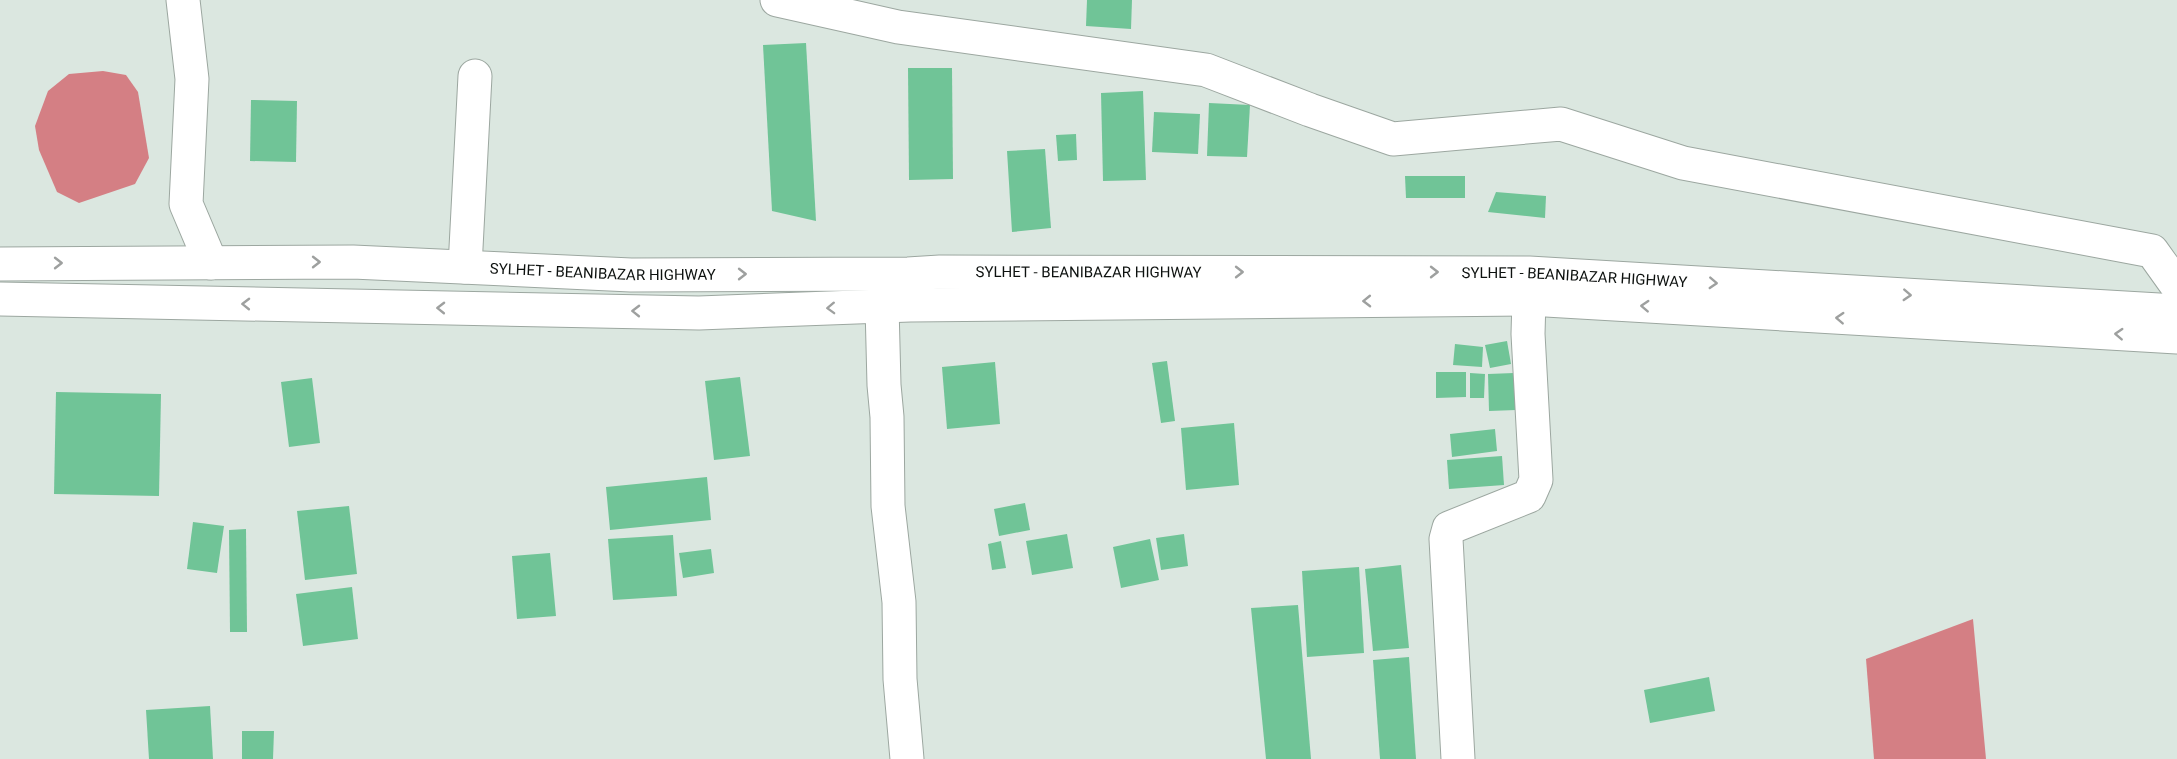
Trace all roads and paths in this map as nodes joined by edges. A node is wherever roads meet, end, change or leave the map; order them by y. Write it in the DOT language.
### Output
graph roads {
  1 [pos="183,0"];
  2 [pos="777,0"];
  3 [pos="475,76"];
  4 [pos="211,263"];
  5 [pos="0,264"];
  6 [pos="465,267"];
  7 [pos="2177,285"];
  8 [pos="0,299"];
  9 [pos="1529,299"];
  10 [pos="882,306"];
  11 [pos="2177,310"];
  12 [pos="2177,337"];
  13 [pos="907,759"];
  14 [pos="1458,759"];
  1 -- 4 [label="main road"];
  2 -- 7 [label="main road"];
  3 -- 6 [label="main road"];
  5 -- 4 [label="main road, SYLHET - BEANIBAZAR HIGHWAY, one-way"];
  4 -- 6 [label="main road, SYLHET - BEANIBAZAR HIGHWAY, one-way"];
  6 -- 11 [label="main road, SYLHET - BEANIBAZAR HIGHWAY, one-way"];
  10 -- 8 [label="main road, SYLHET - BEANIBAZAR HIGHWAY, one-way"];
  9 -- 10 [label="main road, SYLHET - BEANIBAZAR HIGHWAY, one-way"];
  12 -- 9 [label="main road, SYLHET - BEANIBAZAR HIGHWAY, one-way"];
  9 -- 14 [label="main road"];
  10 -- 13 [label="main road"];
}
